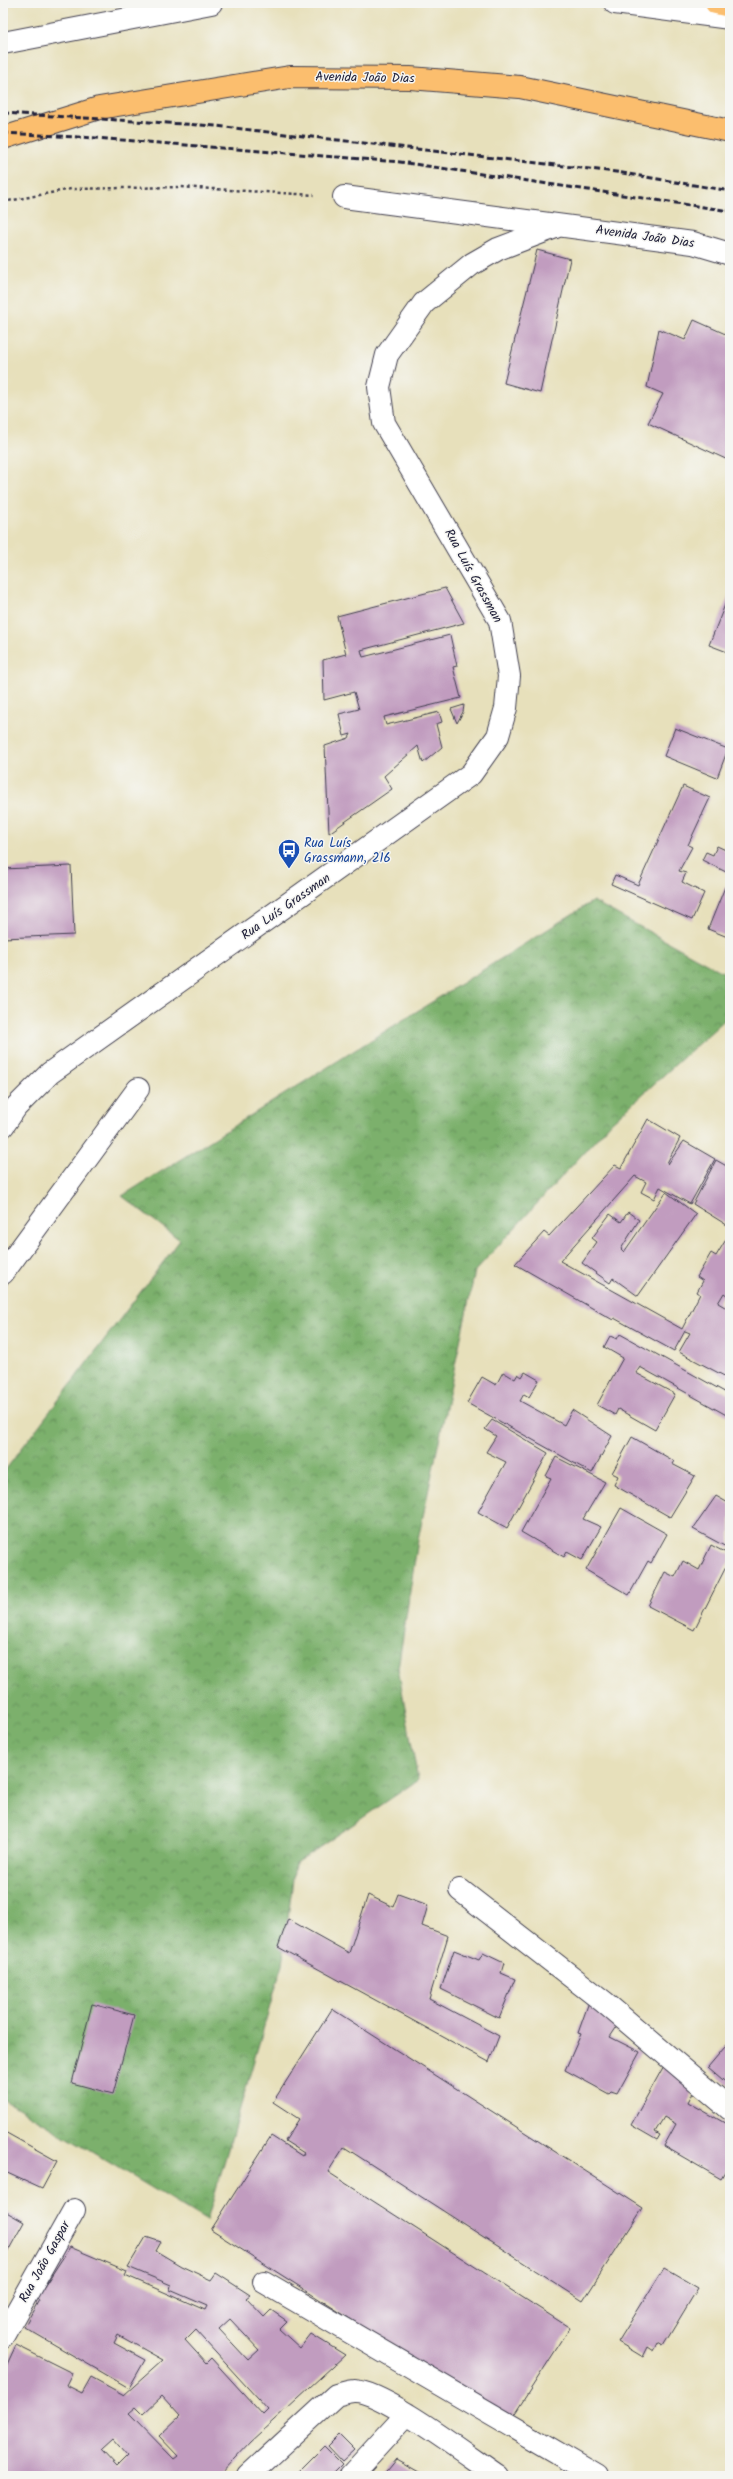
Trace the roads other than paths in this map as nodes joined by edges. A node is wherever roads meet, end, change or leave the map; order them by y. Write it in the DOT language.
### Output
graph roads {
  1 [pos="211,3"];
  2 [pos="615,3"];
  3 [pos="716,3"];
  4 [pos="730,6"];
  5 [pos="730,18"];
  6 [pos="3,43"];
  7 [pos="730,131"];
  8 [pos="3,138"];
  9 [pos="344,197"];
  10 [pos="558,226"];
  11 [pos="730,254"];
  12 [pos="138,1089"];
  13 [pos="3,1126"];
  14 [pos="3,1273"];
  15 [pos="460,1890"];
  16 [pos="730,2109"];
  17 [pos="74,2210"];
  18 [pos="264,2282"];
  19 [pos="3,2336"];
  20 [pos="407,2414"];
  21 [pos="248,2476"];
  22 [pos="350,2476"];
  23 [pos="498,2476"];
  24 [pos="597,2476"];
  1 -- 6 [label="street"];
  2 -- 5 [label="street"];
  3 -- 4 [label="main road"];
  7 -- 8 [label="main road, Avenida João Dias"];
  9 -- 10 [label="street, Avenida João Dias"];
  10 -- 11 [label="street, Avenida João Dias"];
  10 -- 13 [label="street, Rua Luís Grassman"];
  12 -- 14 [label="street"];
  15 -- 16 [label="street"];
  17 -- 19 [label="street, Rua João Gaspar"];
  18 -- 24 [label="street"];
  20 -- 21 [label="street"];
  20 -- 22 [label="street"];
  20 -- 23 [label="street"];
}
